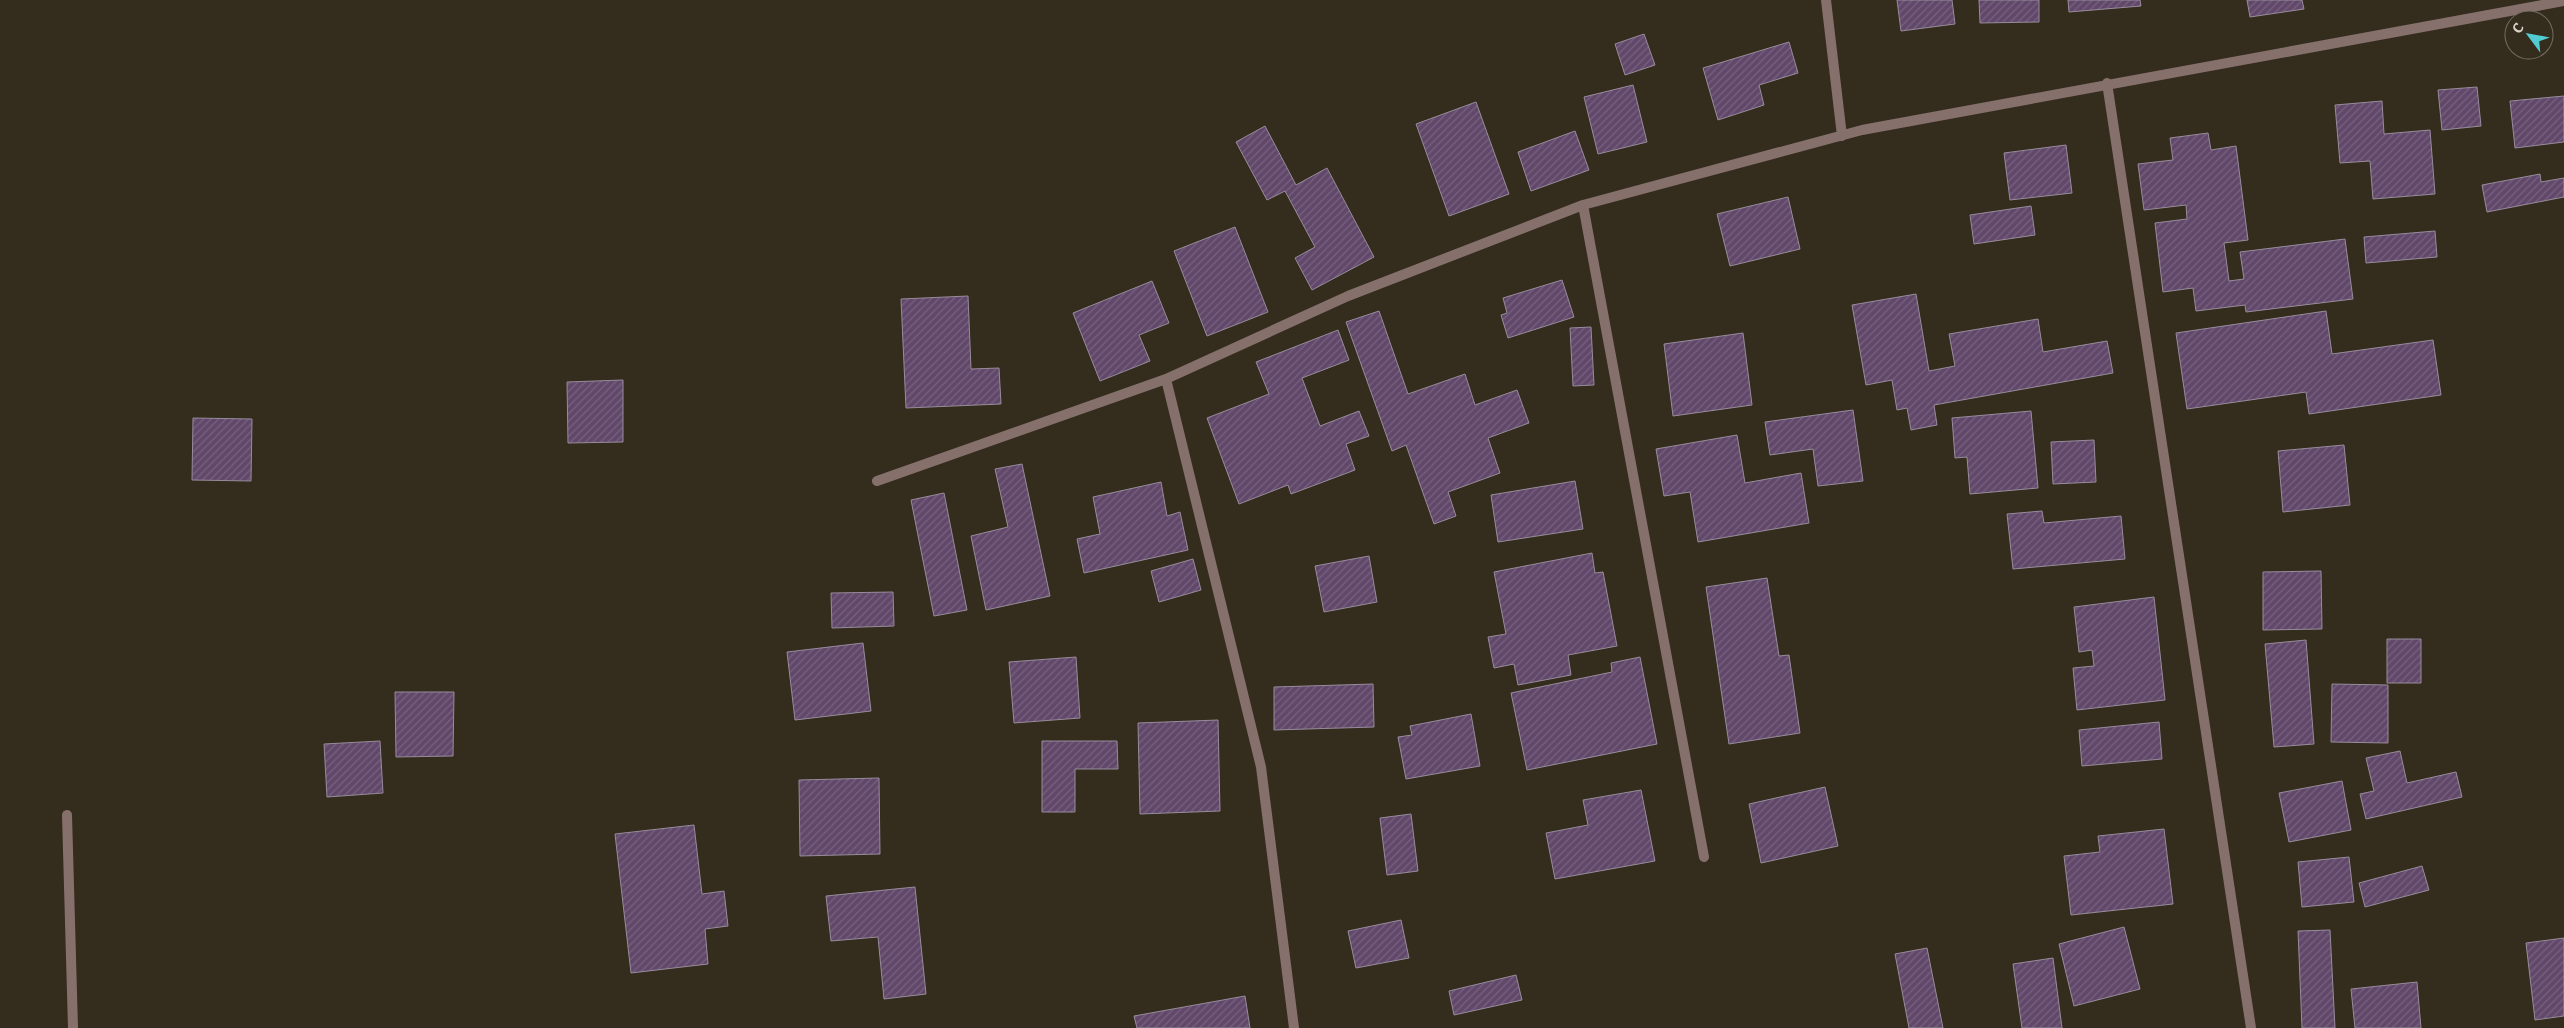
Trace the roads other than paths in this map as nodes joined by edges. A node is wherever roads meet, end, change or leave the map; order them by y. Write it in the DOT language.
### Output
graph roads {
  1 [pos="1826,0"];
  2 [pos="2564,1"];
  3 [pos="2106,83"];
  4 [pos="1842,136"];
  5 [pos="1583,205"];
  6 [pos="1166,379"];
  7 [pos="877,481"];
  8 [pos="67,815"];
  9 [pos="1704,857"];
  10 [pos="73,1028"];
  11 [pos="1294,1028"];
  12 [pos="2251,1028"];
  1 -- 4 [label="street"];
  2 -- 3 [label="street"];
  3 -- 4 [label="street"];
  3 -- 12 [label="street"];
  4 -- 5 [label="street"];
  5 -- 6 [label="street"];
  5 -- 9 [label="street"];
  6 -- 7 [label="street"];
  6 -- 11 [label="street"];
  8 -- 10 [label="street"];
}
